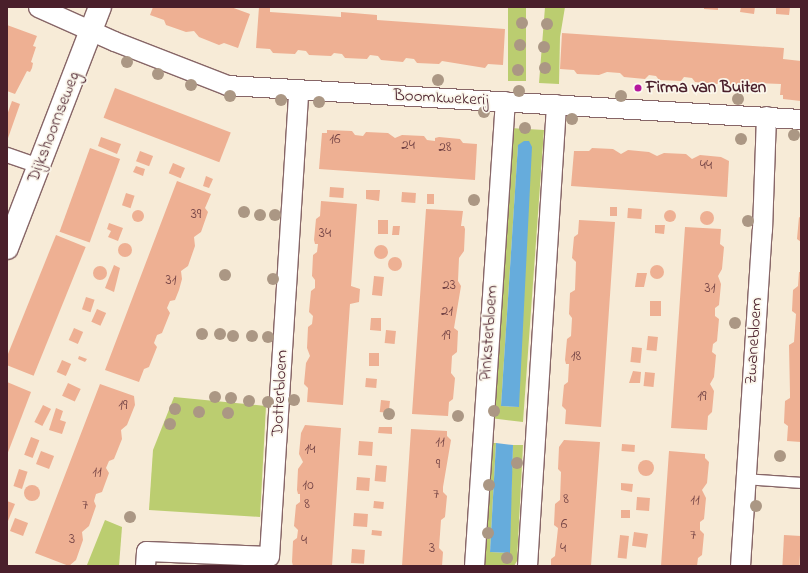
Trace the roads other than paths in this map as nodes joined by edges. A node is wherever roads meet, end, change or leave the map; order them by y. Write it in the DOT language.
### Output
graph roads {
  1 [pos="38,7"];
  2 [pos="100,7"];
  3 [pos="91,29"];
  4 [pos="298,91"];
  5 [pos="505,101"];
  6 [pos="556,104"];
  7 [pos="766,116"];
  8 [pos="801,118"];
  9 [pos="7,155"];
  10 [pos="39,166"];
  11 [pos="7,248"];
  12 [pos="745,479"];
  13 [pos="801,483"];
  14 [pos="145,566"];
  15 [pos="474,566"];
  16 [pos="527,566"];
  17 [pos="740,566"];
  1 -- 3 [label="street, Boomkwekerij"];
  2 -- 3 [label="street, Dijkshoornseweg"];
  3 -- 4 [label="street, Boomkwekerij"];
  3 -- 10 [label="street, Dijkshoornseweg"];
  4 -- 5 [label="street, Boomkwekerij"];
  4 -- 14 [label="street, Dotterbloem"];
  5 -- 6 [label="street, Boomkwekerij"];
  5 -- 15 [label="street, Pinksterbloem"];
  6 -- 7 [label="street, Boomkwekerij"];
  6 -- 16 [label="street"];
  7 -- 8 [label="street, Boomkwekerij"];
  7 -- 12 [label="street, Zwanebloem"];
  9 -- 10 [label="street"];
  10 -- 11 [label="street, Dijkshoornseweg"];
  12 -- 13 [label="lane"];
  12 -- 17 [label="street, Zwanebloem"];
}
